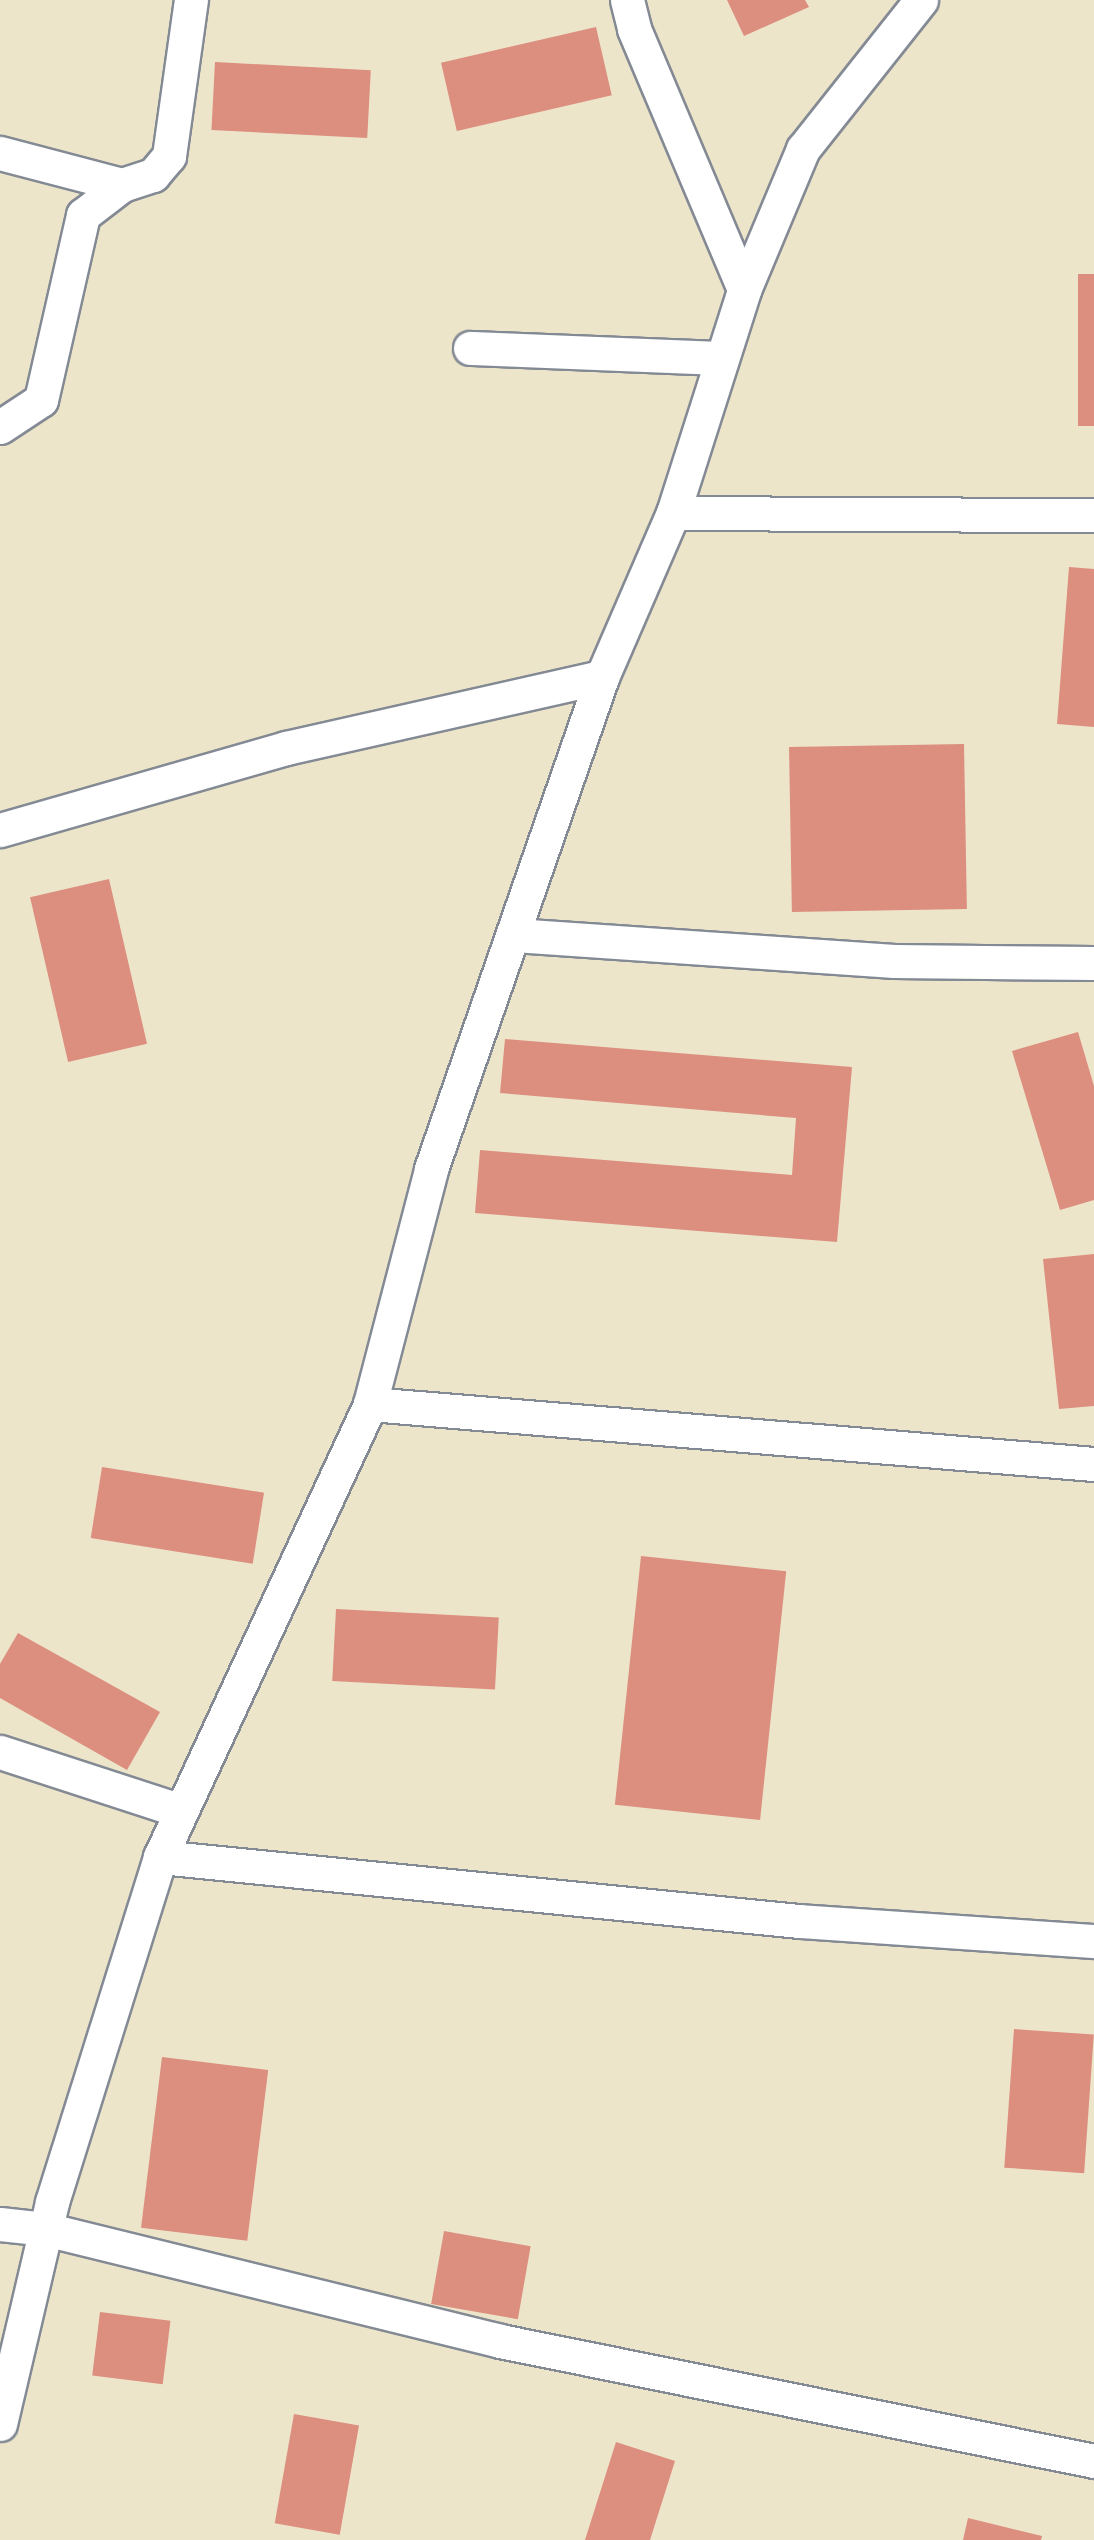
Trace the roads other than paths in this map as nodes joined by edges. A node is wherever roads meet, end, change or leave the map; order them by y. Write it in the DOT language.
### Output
graph roads {
  1 [pos="190,0"];
  2 [pos="627,0"];
  3 [pos="921,0"];
  4 [pos="0,153"];
  5 [pos="122,185"];
  6 [pos="744,290"];
  7 [pos="470,348"];
  8 [pos="722,358"];
  9 [pos="0,428"];
  10 [pos="672,513"];
  11 [pos="1094,515"];
  12 [pos="602,677"];
  13 [pos="0,830"];
  14 [pos="514,935"];
  15 [pos="1094,963"];
  16 [pos="370,1404"];
  17 [pos="1094,1464"];
  18 [pos="0,1752"];
  19 [pos="179,1810"];
  20 [pos="160,1857"];
  21 [pos="1094,1941"];
  22 [pos="0,2224"];
  23 [pos="45,2229"];
  24 [pos="0,2424"];
  25 [pos="1094,2461"];
  1 -- 5 [label="street"];
  2 -- 6 [label="street"];
  3 -- 6 [label="street"];
  4 -- 5 [label="street"];
  5 -- 9 [label="street"];
  6 -- 8 [label="street"];
  7 -- 8 [label="street"];
  8 -- 10 [label="street"];
  10 -- 11 [label="street"];
  10 -- 12 [label="street"];
  12 -- 13 [label="street"];
  12 -- 14 [label="street"];
  14 -- 15 [label="street"];
  14 -- 16 [label="street"];
  16 -- 17 [label="street"];
  16 -- 19 [label="street"];
  18 -- 19 [label="street"];
  19 -- 20 [label="street"];
  20 -- 21 [label="street"];
  20 -- 23 [label="street"];
  22 -- 23 [label="street"];
  23 -- 24 [label="street"];
  23 -- 25 [label="street"];
}
